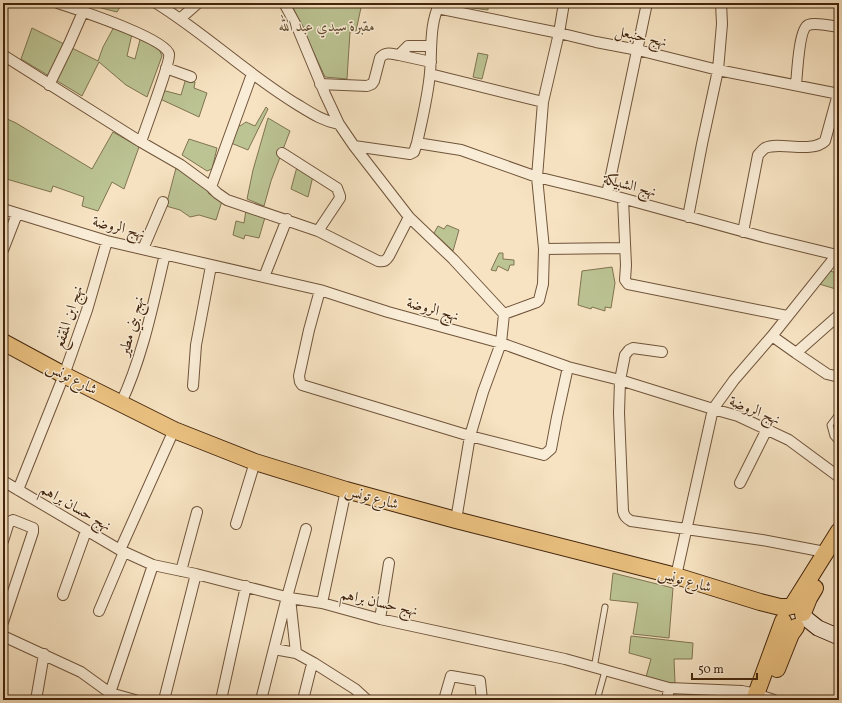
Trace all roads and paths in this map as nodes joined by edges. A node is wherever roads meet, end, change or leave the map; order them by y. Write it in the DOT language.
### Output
graph roads {
  1 [pos="58,3"];
  2 [pos="156,3"];
  3 [pos="198,3"];
  4 [pos="284,3"];
  5 [pos="564,3"];
  6 [pos="647,3"];
  7 [pos="721,3"];
  8 [pos="439,6"];
  9 [pos="83,12"];
  10 [pos="181,18"];
  11 [pos="839,27"];
  12 [pos="559,32"];
  13 [pos="431,46"];
  14 [pos="638,50"];
  15 [pos="3,55"];
  16 [pos="399,55"];
  17 [pos="431,62"];
  18 [pos="166,68"];
  19 [pos="718,70"];
  20 [pos="252,74"];
  21 [pos="430,74"];
  22 [pos="192,77"];
  23 [pos="320,84"];
  24 [pos="49,85"];
  25 [pos="796,85"];
  26 [pos="839,94"];
  27 [pos="543,102"];
  28 [pos="339,124"];
  29 [pos="141,142"];
  30 [pos="417,143"];
  31 [pos="354,146"];
  32 [pos="282,153"];
  33 [pos="537,177"];
  34 [pos="211,187"];
  35 [pos="607,194"];
  36 [pos="623,199"];
  37 [pos="163,202"];
  38 [pos="3,209"];
  39 [pos="17,214"];
  40 [pos="409,217"];
  41 [pos="688,217"];
  42 [pos="287,219"];
  43 [pos="318,231"];
  44 [pos="743,232"];
  45 [pos="107,241"];
  46 [pos="4,248"];
  47 [pos="625,248"];
  48 [pos="144,249"];
  49 [pos="544,249"];
  50 [pos="838,253"];
  51 [pos="166,254"];
  52 [pos="212,266"];
  53 [pos="264,277"];
  54 [pos="320,290"];
  55 [pos="504,314"];
  56 [pos="839,315"];
  57 [pos="787,316"];
  58 [pos="772,336"];
  59 [pos="3,342"];
  60 [pos="501,343"];
  61 [pos="662,352"];
  62 [pos="796,354"];
  63 [pos="568,367"];
  64 [pos="64,375"];
  65 [pos="839,377"];
  66 [pos="620,380"];
  67 [pos="193,386"];
  68 [pos="121,403"];
  69 [pos="713,410"];
  70 [pos="839,413"];
  71 [pos="767,429"];
  72 [pos="174,430"];
  73 [pos="470,436"];
  74 [pos="839,443"];
  75 [pos="255,462"];
  76 [pos="839,477"];
  77 [pos="3,481"];
  78 [pos="740,483"];
  79 [pos="18,490"];
  80 [pos="346,490"];
  81 [pos="197,512"];
  82 [pos="456,520"];
  83 [pos="236,524"];
  84 [pos="306,529"];
  85 [pos="687,529"];
  86 [pos="839,530"];
  87 [pos="86,531"];
  88 [pos="3,541"];
  89 [pos="832,550"];
  90 [pos="122,551"];
  91 [pos="389,563"];
  92 [pos="152,565"];
  93 [pos="181,571"];
  94 [pos="196,574"];
  95 [pos="676,576"];
  96 [pos="246,586"];
  97 [pos="63,595"];
  98 [pos="288,597"];
  99 [pos="322,603"];
  100 [pos="605,608"];
  101 [pos="99,611"];
  102 [pos="793,617"];
  103 [pos="380,618"];
  104 [pos="3,622"];
  105 [pos="3,636"];
  106 [pos="839,637"];
  107 [pos="274,649"];
  108 [pos="296,653"];
  109 [pos="44,654"];
  110 [pos="314,662"];
  111 [pos="594,668"];
  112 [pos="605,671"];
  113 [pos="669,688"];
  114 [pos="109,696"];
  115 [pos="763,698"];
  116 [pos="36,700"];
  117 [pos="134,700"];
  118 [pos="164,700"];
  119 [pos="221,700"];
  120 [pos="262,700"];
  121 [pos="303,700"];
  122 [pos="367,700"];
  123 [pos="444,700"];
  124 [pos="482,700"];
  125 [pos="597,700"];
  126 [pos="667,700"];
  1 -- 9 [label="street"];
  2 -- 10 [label="street"];
  3 -- 10 [label="street"];
  4 -- 23 [label="street"];
  5 -- 12 [label="street"];
  6 -- 14 [label="street"];
  7 -- 19 [label="street"];
  8 -- 12 [label="street, نهج حنبعل"];
  8 -- 13 [label="street"];
  9 -- 18 [label="street"];
  9 -- 24 [label="street"];
  10 -- 20 [label="street"];
  11 -- 25 [label="street"];
  12 -- 14 [label="street, نهج حنبعل"];
  12 -- 27 [label="street"];
  13 -- 16 [label="street"];
  13 -- 17 [label="street"];
  14 -- 19 [label="street, نهج حنبعل"];
  14 -- 35 [label="street"];
  15 -- 24 [label="street"];
  16 -- 17 [label="street"];
  16 -- 23 [label="street"];
  17 -- 21 [label="street"];
  18 -- 22 [label="street"];
  18 -- 29 [label="street"];
  19 -- 25 [label="street, نهج حنبعل"];
  19 -- 41 [label="street"];
  20 -- 28 [label="street"];
  20 -- 34 [label="street"];
  21 -- 27 [label="street"];
  21 -- 30 [label="street"];
  23 -- 28 [label="street"];
  24 -- 29 [label="street"];
  25 -- 26 [label="street, نهج حنبعل"];
  26 -- 44 [label="street"];
  27 -- 33 [label="street"];
  28 -- 31 [label="street"];
  29 -- 34 [label="street"];
  30 -- 31 [label="street"];
  30 -- 33 [label="street, نهج الشبيكة"];
  31 -- 40 [label="street"];
  32 -- 43 [label="street"];
  33 -- 35 [label="street, نهج الشبيكة"];
  33 -- 49 [label="street"];
  34 -- 42 [label="street"];
  35 -- 36 [label="street, نهج الشبيكة"];
  36 -- 41 [label="street, نهج الشبيكة"];
  36 -- 47 [label="street"];
  37 -- 48 [label="street"];
  38 -- 39 [label="street, نهج الروضة"];
  39 -- 45 [label="street, نهج الروضة"];
  39 -- 46 [label="street"];
  40 -- 43 [label="street"];
  40 -- 55 [label="street"];
  41 -- 44 [label="street, نهج الشبيكة"];
  42 -- 43 [label="street"];
  42 -- 53 [label="street"];
  44 -- 50 [label="street, نهج الشبيكة"];
  45 -- 48 [label="street, نهج الروضة"];
  45 -- 64 [label="street, نهج ابن المقفع"];
  47 -- 49 [label="street"];
  47 -- 57 [label="street"];
  48 -- 51 [label="street, نهج الروضة"];
  49 -- 55 [label="street"];
  50 -- 57 [label="street"];
  51 -- 52 [label="street, نهج الروضة"];
  51 -- 68 [label="street, نهج بني مطير"];
  52 -- 53 [label="street, نهج الروضة"];
  52 -- 67 [label="street"];
  53 -- 54 [label="street, نهج الروضة"];
  54 -- 60 [label="street, نهج الروضة"];
  54 -- 73 [label="street"];
  55 -- 60 [label="street"];
  56 -- 62 [label="street"];
  57 -- 58 [label="street"];
  58 -- 62 [label="street"];
  58 -- 69 [label="street"];
  59 -- 64 [label="main road, شارع تونس"];
  60 -- 63 [label="street, نهج الروضة"];
  60 -- 73 [label="street"];
  61 -- 66 [label="street"];
  62 -- 65 [label="street"];
  63 -- 66 [label="street, نهج الروضة"];
  63 -- 73 [label="street"];
  64 -- 68 [label="main road, شارع تونس"];
  64 -- 79 [label="street, نهج ابن المقفع"];
  66 -- 69 [label="street, نهج الروضة"];
  66 -- 85 [label="street"];
  68 -- 72 [label="main road, شارع تونس"];
  69 -- 71 [label="street, نهج الروضة"];
  69 -- 85 [label="street"];
  70 -- 74 [label="lane"];
  71 -- 76 [label="street, نهج الروضة"];
  71 -- 78 [label="street"];
  72 -- 75 [label="main road, شارع تونس"];
  72 -- 90 [label="street"];
  73 -- 82 [label="street"];
  75 -- 80 [label="main road, شارع تونس"];
  75 -- 83 [label="street"];
  77 -- 79 [label="street, نهج حسان براهم"];
  79 -- 87 [label="street, نهج حسان براهم"];
  80 -- 82 [label="main road, شارع تونس"];
  80 -- 99 [label="street"];
  81 -- 93 [label="street"];
  82 -- 95 [label="main road, شارع تونس"];
  84 -- 98 [label="street"];
  85 -- 89 [label="street"];
  85 -- 95 [label="street"];
  86 -- 89 [label="main road"];
  87 -- 90 [label="street, نهج حسان براهم"];
  87 -- 97 [label="street"];
  88 -- 104 [label="street"];
  89 -- 102 [label="main road"];
  90 -- 92 [label="street, نهج حسان براهم"];
  90 -- 101 [label="street"];
  91 -- 103 [label="street"];
  92 -- 93 [label="street, نهج حسان براهم"];
  92 -- 114 [label="street"];
  93 -- 94 [label="street, نهج حسان براهم"];
  94 -- 96 [label="street, نهج حسان براهم"];
  94 -- 118 [label="street"];
  95 -- 102 [label="main road, شارع تونس"];
  96 -- 98 [label="street, نهج حسان براهم"];
  96 -- 119 [label="street"];
  98 -- 99 [label="street, نهج حسان براهم"];
  98 -- 107 [label="street"];
  98 -- 108 [label="street"];
  99 -- 103 [label="street, نهج حسان براهم"];
  100 -- 111 [label="lane"];
  102 -- 106 [label="street"];
  102 -- 115 [label="main road"];
  103 -- 111 [label="street, نهج حسان براهم"];
  105 -- 109 [label="street"];
  107 -- 108 [label="street"];
  107 -- 120 [label="street"];
  108 -- 110 [label="street"];
  109 -- 114 [label="street"];
  109 -- 116 [label="street"];
  110 -- 121 [label="street"];
  110 -- 122 [label="street"];
  111 -- 112 [label="street, نهج حسان براهم"];
  112 -- 113 [label="street, نهج حسان براهم"];
  112 -- 125 [label="lane"];
  113 -- 115 [label="street, نهج حسان براهم"];
  113 -- 126 [label="street"];
  114 -- 117 [label="street"];
  123 -- 124 [label="street"];
}
